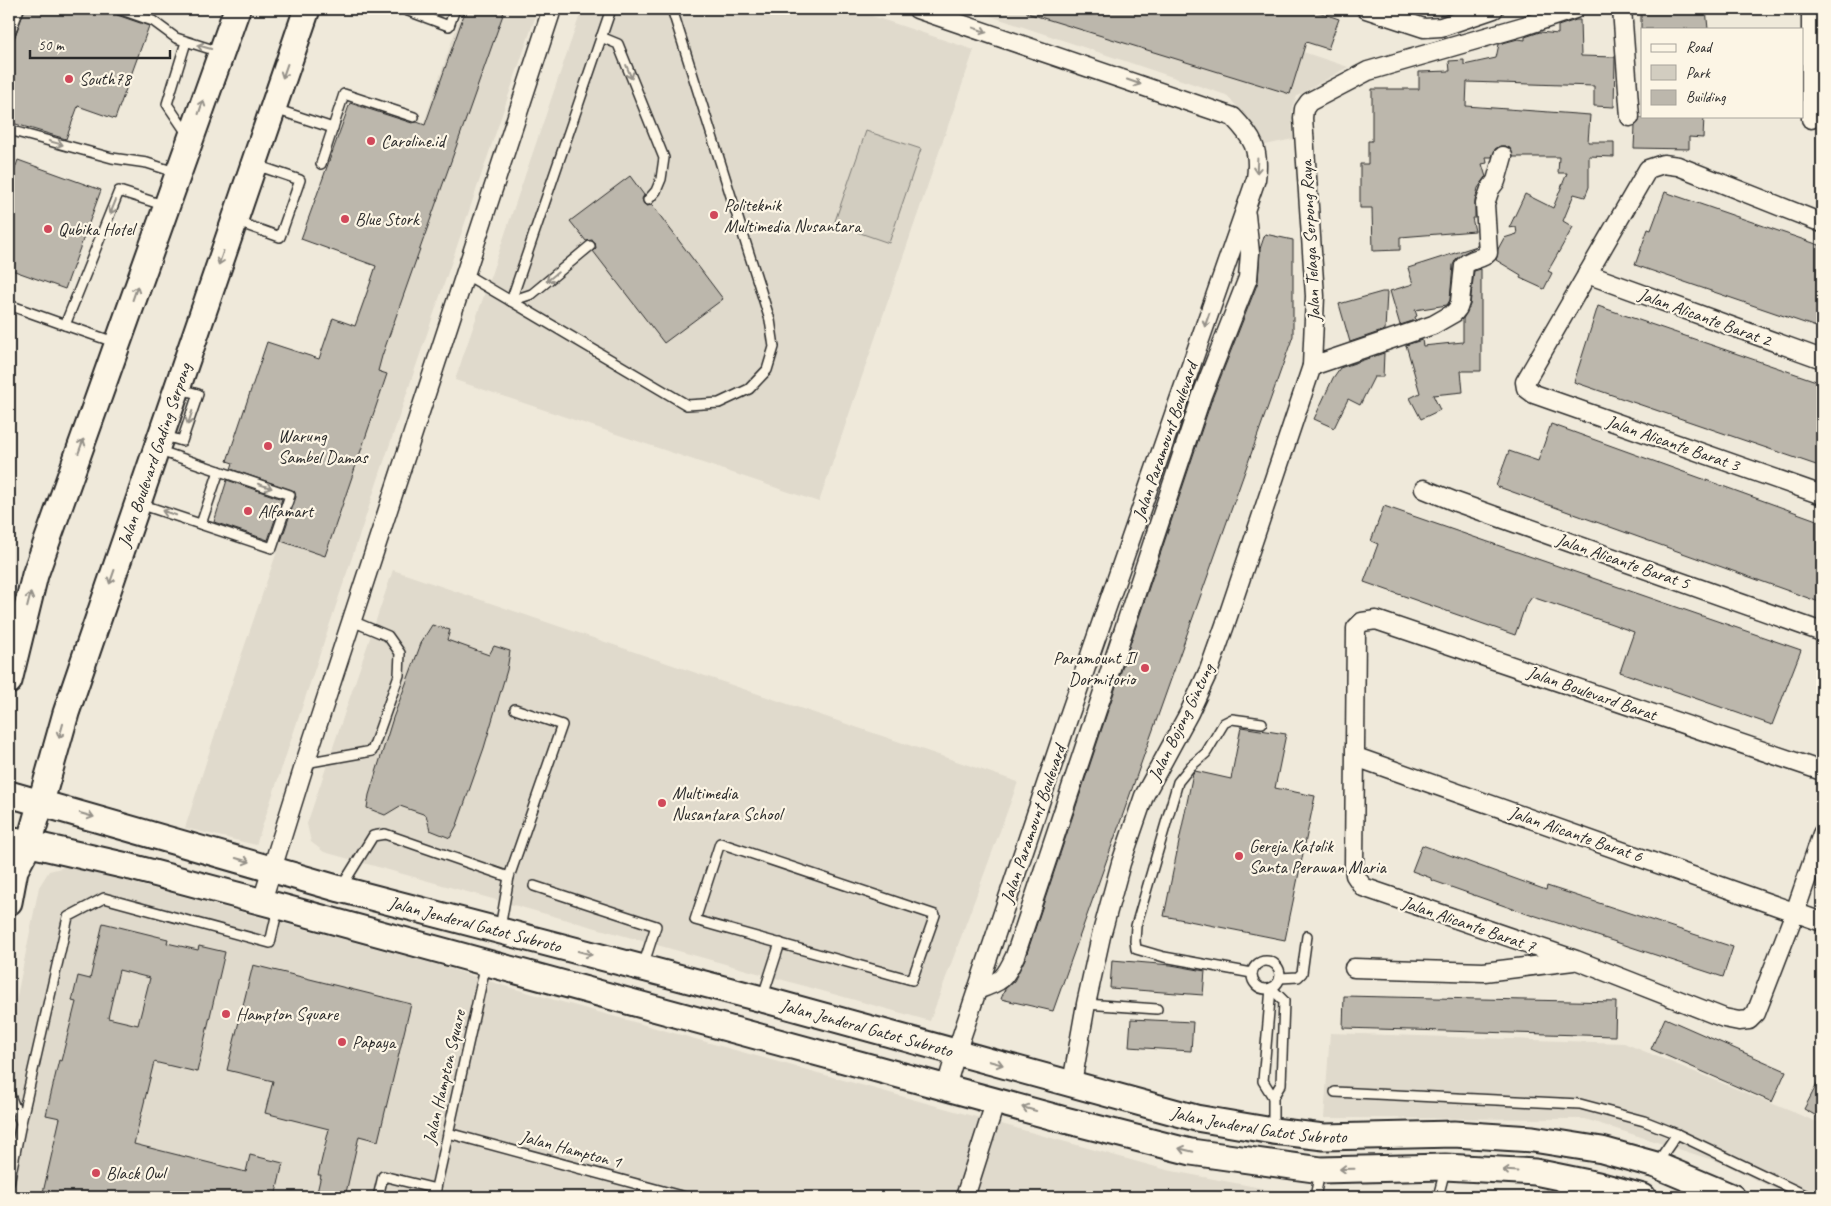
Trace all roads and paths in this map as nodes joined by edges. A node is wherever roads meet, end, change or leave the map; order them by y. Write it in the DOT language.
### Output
graph roads {
  1 [pos="19,9"];
  2 [pos="118,9"];
  3 [pos="237,9"];
  4 [pos="307,9"];
  5 [pos="402,9"];
  6 [pos="455,9"];
  7 [pos="552,9"];
  8 [pos="611,9"];
  9 [pos="672,9"];
  10 [pos="917,9"];
  11 [pos="1366,9"];
  12 [pos="1494,9"];
  13 [pos="1576,9"];
  14 [pos="1622,9"];
  15 [pos="1811,9"];
  16 [pos="9,36"];
  17 [pos="601,37"];
  18 [pos="186,42"];
  19 [pos="220,52"];
  20 [pos="272,109"];
  21 [pos="414,117"];
  22 [pos="1630,117"];
  23 [pos="1811,119"];
  24 [pos="333,128"];
  25 [pos="9,130"];
  26 [pos="190,138"];
  27 [pos="1503,156"];
  28 [pos="254,164"];
  29 [pos="321,164"];
  30 [pos="178,173"];
  31 [pos="648,200"];
  32 [pos="166,206"];
  33 [pos="1245,210"];
  34 [pos="234,221"];
  35 [pos="1822,223"];
  36 [pos="590,246"];
  37 [pos="465,274"];
  38 [pos="1587,274"];
  39 [pos="511,301"];
  40 [pos="9,305"];
  41 [pos="66,324"];
  42 [pos="118,343"];
  43 [pos="1822,359"];
  44 [pos="1312,366"];
  45 [pos="158,442"];
  46 [pos="219,471"];
  47 [pos="1424,489"];
  48 [pos="1822,495"];
  49 [pos="138,503"];
  50 [pos="201,524"];
  51 [pos="352,621"];
  52 [pos="1822,632"];
  53 [pos="9,681"];
  54 [pos="515,709"];
  55 [pos="1262,723"];
  56 [pos="1356,757"];
  57 [pos="305,763"];
  58 [pos="1822,771"];
  59 [pos="9,794"];
  60 [pos="40,802"];
  61 [pos="1822,834"];
  62 [pos="19,841"];
  63 [pos="271,869"];
  64 [pos="509,877"];
  65 [pos="534,886"];
  66 [pos="340,889"];
  67 [pos="9,902"];
  68 [pos="270,903"];
  69 [pos="1795,912"];
  70 [pos="1822,922"];
  71 [pos="499,930"];
  72 [pos="1307,936"];
  73 [pos="780,943"];
  74 [pos="1576,960"];
  75 [pos="486,963"];
  76 [pos="642,968"];
  77 [pos="1354,968"];
  78 [pos="1252,973"];
  79 [pos="1280,978"];
  80 [pos="1271,988"];
  81 [pos="977,990"];
  82 [pos="762,999"];
  83 [pos="1086,1004"];
  84 [pos="1157,1009"];
  85 [pos="956,1053"];
  86 [pos="1072,1083"];
  87 [pos="946,1087"];
  88 [pos="1335,1092"];
  89 [pos="9,1093"];
  90 [pos="1274,1096"];
  91 [pos="996,1100"];
  92 [pos="21,1123"];
  93 [pos="1273,1131"];
  94 [pos="448,1133"];
  95 [pos="1678,1134"];
  96 [pos="1656,1165"];
  97 [pos="1445,1167"];
  98 [pos="1321,1170"];
  99 [pos="1535,1172"];
  100 [pos="9,1183"];
  101 [pos="435,1193"];
  102 [pos="378,1197"];
  103 [pos="685,1197"];
  104 [pos="965,1197"];
  105 [pos="1315,1197"];
  106 [pos="1438,1197"];
  107 [pos="1580,1197"];
  108 [pos="1643,1197"];
  109 [pos="1732,1197"];
  110 [pos="1809,1197"];
  1 -- 16 [label="lane"];
  2 -- 18 [label="lane"];
  3 -- 19 [label="street"];
  4 -- 20 [label="street, Jalan Boulevard Gading Serpong, one-way"];
  5 -- 6 [label="lane"];
  7 -- 37 [label="street"];
  8 -- 17 [label="lane"];
  9 -- 39 [label="lane"];
  10 -- 33 [label="street, Jalan Paramount Boulevard, one-way"];
  11 -- 12 [label="street"];
  13 -- 44 [label="street, Jalan Telaga Serpong Raya"];
  14 -- 22 [label="street"];
  15 -- 23 [label="street"];
  17 -- 31 [label="lane, one-way"];
  17 -- 39 [label="lane"];
  19 -- 18 [label="lane, one-way"];
  18 -- 26 [label="lane"];
  26 -- 19 [label="street, one-way"];
  20 -- 24 [label="lane"];
  20 -- 28 [label="street, Jalan Boulevard Gading Serpong"];
  21 -- 24 [label="lane"];
  24 -- 29 [label="lane"];
  25 -- 30 [label="lane, one-way"];
  26 -- 30 [label="street"];
  27 -- 44 [label="street"];
  28 -- 34 [label="street, Jalan Boulevard Gading Serpong"];
  28 -- 34 [label="lane"];
  30 -- 32 [label="street"];
  32 -- 41 [label="lane, one-way"];
  42 -- 32 [label="street, one-way"];
  33 -- 81 [label="street, Jalan Paramount Boulevard, one-way"];
  33 -- 81 [label="street"];
  34 -- 45 [label="street, Jalan Boulevard Gading Serpong, one-way"];
  35 -- 38 [label="street"];
  36 -- 39 [label="lane, one-way"];
  37 -- 39 [label="lane"];
  37 -- 51 [label="street"];
  38 -- 43 [label="street, Jalan Alicante Barat 2"];
  38 -- 48 [label="street, Jalan Alicante Barat 3"];
  40 -- 41 [label="lane"];
  41 -- 42 [label="lane"];
  53 -- 42 [label="street, one-way"];
  44 -- 83 [label="street, Jalan Bojong Gintung"];
  45 -- 46 [label="lane"];
  45 -- 49 [label="street, Jalan Boulevard Gading Serpong"];
  46 -- 50 [label="lane"];
  46 -- 50 [label="lane, one-way"];
  47 -- 52 [label="street, Jalan Alicante Barat 5"];
  50 -- 49 [label="lane, one-way"];
  49 -- 60 [label="street, Jalan Boulevard Gading Serpong, one-way"];
  51 -- 57 [label="street"];
  51 -- 57 [label="lane"];
  54 -- 64 [label="lane"];
  55 -- 78 [label="lane"];
  56 -- 58 [label="street, Jalan Boulevard Barat"];
  56 -- 69 [label="street, Jalan Alicante Barat 6"];
  56 -- 74 [label="street, Jalan Alicante Barat 7"];
  57 -- 63 [label="street"];
  59 -- 60 [label="street, Jalan Jenderal Gatot Subroto"];
  60 -- 62 [label="street, Jalan Boulevard Gading Serpong"];
  60 -- 63 [label="street, Jalan Jenderal Gatot Subroto, one-way"];
  61 -- 69 [label="street"];
  62 -- 67 [label="street, Jalan Boulevard Gading Serpong"];
  62 -- 68 [label="street, Jalan Jenderal Gatot Subroto"];
  63 -- 66 [label="street, Jalan Jenderal Gatot Subroto"];
  63 -- 68 [label="street"];
  64 -- 66 [label="lane"];
  64 -- 71 [label="lane"];
  65 -- 76 [label="lane"];
  66 -- 71 [label="street, Jalan Jenderal Gatot Subroto"];
  68 -- 75 [label="street, Jalan Jenderal Gatot Subroto"];
  68 -- 92 [label="lane"];
  69 -- 70 [label="street, Jalan Alicante Barat 6"];
  69 -- 74 [label="street, Jalan Alicante Barat 7"];
  71 -- 76 [label="street, Jalan Jenderal Gatot Subroto, one-way"];
  72 -- 79 [label="lane"];
  73 -- 73 [label="lane"];
  73 -- 82 [label="lane"];
  74 -- 77 [label="street, Jalan Alicante Barat 7"];
  75 -- 87 [label="street, Jalan Jenderal Gatot Subroto"];
  75 -- 94 [label="lane, Jalan Hampton Square"];
  76 -- 82 [label="street, Jalan Jenderal Gatot Subroto"];
  78 -- 79 [label="lane"];
  78 -- 80 [label="lane"];
  79 -- 80 [label="lane"];
  80 -- 90 [label="lane"];
  80 -- 90 [label="lane"];
  81 -- 85 [label="street, Jalan Paramount Boulevard"];
  82 -- 85 [label="street, Jalan Jenderal Gatot Subroto"];
  83 -- 84 [label="lane"];
  83 -- 86 [label="street, Jalan Bojong Gintung"];
  85 -- 86 [label="street, Jalan Jenderal Gatot Subroto, one-way"];
  85 -- 87 [label="street, Jalan Paramount Boulevard"];
  86 -- 93 [label="street, Jalan Jenderal Gatot Subroto"];
  87 -- 91 [label="street, Jalan Jenderal Gatot Subroto"];
  88 -- 95 [label="lane"];
  89 -- 92 [label="lane"];
  90 -- 93 [label="lane"];
  98 -- 91 [label="street, Jalan Jenderal Gatot Subroto, one-way"];
  91 -- 104 [label="street"];
  92 -- 100 [label="lane"];
  93 -- 96 [label="street, Jalan Jenderal Gatot Subroto"];
  94 -- 101 [label="lane, Jalan Hampton Square"];
  94 -- 103 [label="lane, Jalan Hampton 1"];
  95 -- 96 [label="lane"];
  95 -- 110 [label="lane"];
  96 -- 109 [label="street, Jalan Jenderal Gatot Subroto"];
  97 -- 98 [label="street, Jalan Jenderal Gatot Subroto, one-way"];
  99 -- 97 [label="street, Jalan Jenderal Gatot Subroto, one-way"];
  97 -- 106 [label="lane"];
  98 -- 105 [label="lane"];
  99 -- 107 [label="lane"];
  99 -- 108 [label="street, Jalan Jenderal Gatot Subroto"];
  101 -- 102 [label="lane"];
}
